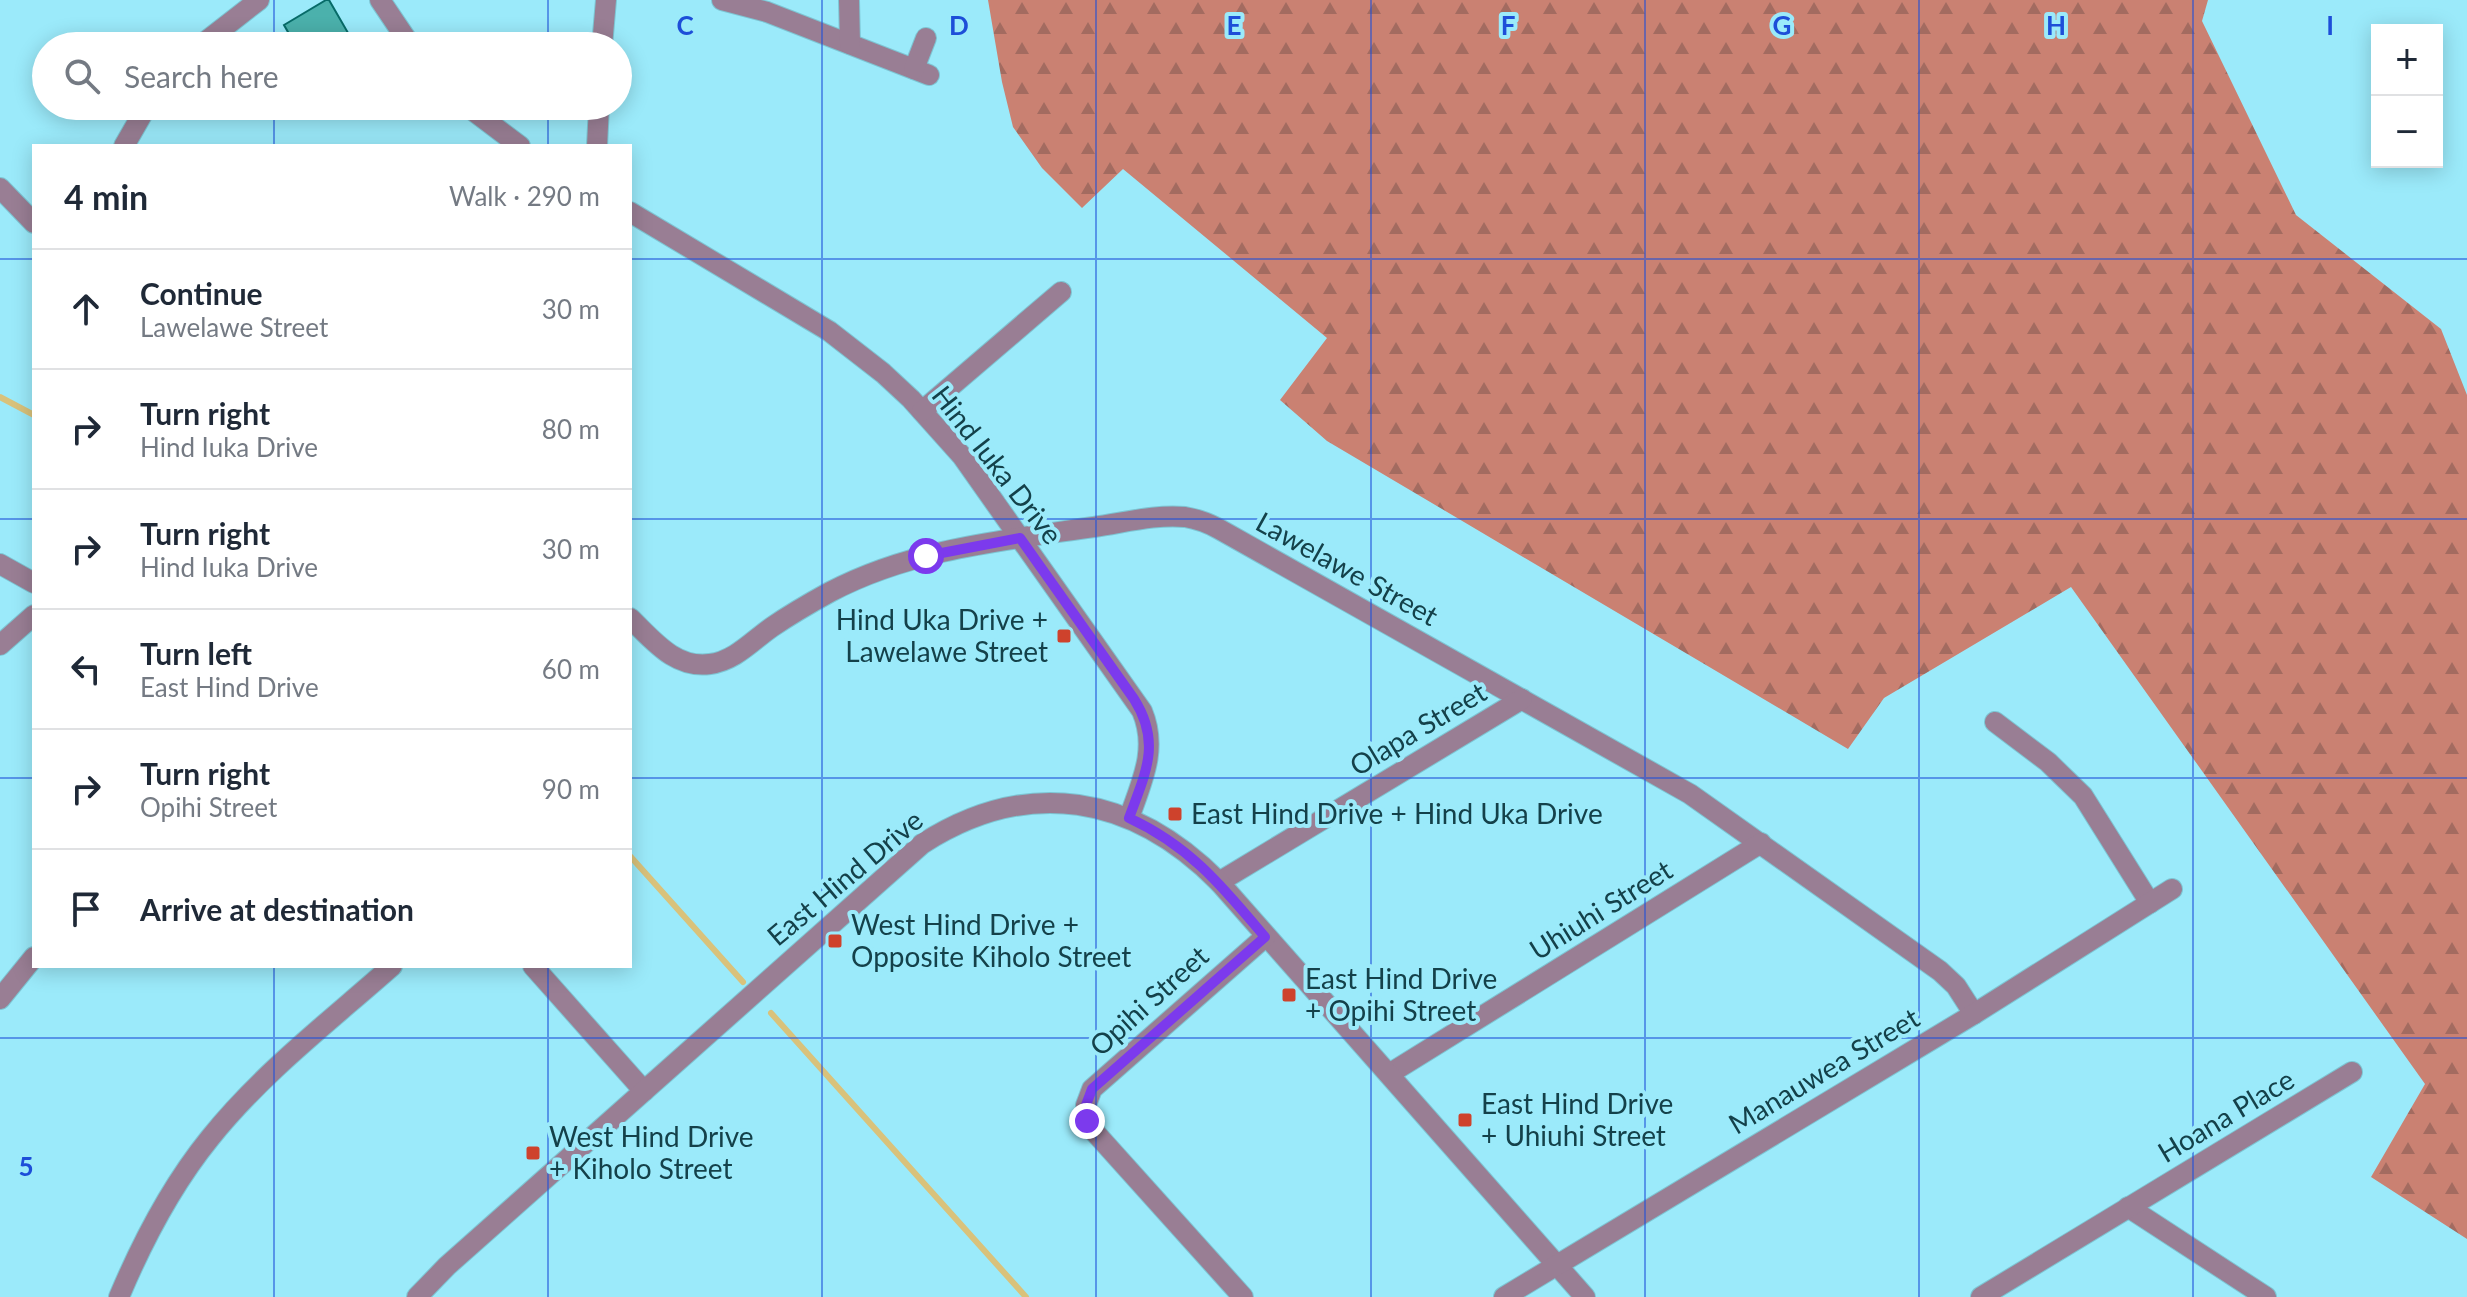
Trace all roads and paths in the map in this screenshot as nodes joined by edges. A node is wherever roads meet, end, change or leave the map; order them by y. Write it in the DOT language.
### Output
graph roads {
  1 [pos="259,0"];
  2 [pos="380,0"];
  3 [pos="606,0"];
  4 [pos="722,0"];
  5 [pos="849,0"];
  6 [pos="218,32"];
  7 [pos="402,32"];
  8 [pos="603,32"];
  9 [pos="926,38"];
  10 [pos="850,44"];
  11 [pos="139,120"];
  12 [pos="486,120"];
  13 [pos="598,120"];
  14 [pos="125,144"];
  15 [pos="517,144"];
  16 [pos="597,144"];
  17 [pos="0,188"];
  18 [pos="632,213"];
  19 [pos="32,221"];
  20 [pos="1061,292"];
  21 [pos="922,411"];
  22 [pos="1020,538"];
  23 [pos="0,564"];
  24 [pos="32,582"];
  25 [pos="32,617"];
  26 [pos="632,620"];
  27 [pos="0,645"];
  28 [pos="1522,699"];
  29 [pos="1995,722"];
  30 [pos="1129,818"];
  31 [pos="1761,843"];
  32 [pos="1219,882"];
  33 [pos="2172,889"];
  34 [pos="2150,903"];
  35 [pos="1265,937"];
  36 [pos="32,959"];
  37 [pos="390,968"];
  38 [pos="535,968"];
  39 [pos="0,999"];
  40 [pos="1974,1014"];
  41 [pos="2352,1072"];
  42 [pos="1389,1074"];
  43 [pos="644,1091"];
  44 [pos="2128,1207"];
  45 [pos="1557,1265"];
  46 [pos="119,1297"];
  47 [pos="417,1297"];
  48 [pos="1243,1297"];
  49 [pos="1504,1297"];
  50 [pos="1585,1297"];
  51 [pos="1981,1297"];
  52 [pos="2266,1297"];
  1 -- 6 [label="street"];
  2 -- 7 [label="street"];
  3 -- 8 [label="street"];
  4 -- 10 [label="street"];
  5 -- 10 [label="street"];
  9 -- 10 [label="street"];
  11 -- 14 [label="street"];
  12 -- 15 [label="street"];
  13 -- 16 [label="street"];
  17 -- 19 [label="street"];
  18 -- 21 [label="street, Hind Iuka Drive"];
  20 -- 21 [label="street"];
  21 -- 22 [label="street, Hind Iuka Drive"];
  22 -- 26 [label="street, Lawelawe Street"];
  22 -- 28 [label="street, Lawelawe Street"];
  22 -- 30 [label="street, Hind Iuka Drive"];
  23 -- 24 [label="street"];
  25 -- 27 [label="street"];
  28 -- 31 [label="street, Lawelawe Street"];
  28 -- 32 [label="street, Olapa Street"];
  29 -- 34 [label="street"];
  30 -- 32 [label="street, East Hind Drive"];
  30 -- 43 [label="street, East Hind Drive"];
  31 -- 40 [label="street, Lawelawe Street"];
  31 -- 42 [label="street, Uhiuhi Street"];
  32 -- 35 [label="street, East Hind Drive"];
  33 -- 34 [label="street, Manauwea Street"];
  34 -- 40 [label="street, Manauwea Street"];
  35 -- 42 [label="street, East Hind Drive"];
  35 -- 48 [label="street, Opihi Street"];
  36 -- 39 [label="street"];
  37 -- 46 [label="street"];
  38 -- 43 [label="street"];
  40 -- 45 [label="street, Manauwea Street"];
  41 -- 44 [label="street, Hoana Place"];
  42 -- 45 [label="street, East Hind Drive"];
  43 -- 47 [label="street, East Hind Drive"];
  44 -- 51 [label="street"];
  44 -- 52 [label="street"];
  45 -- 49 [label="street, Manauwea Street"];
  45 -- 50 [label="street, East Hind Drive"];
}
